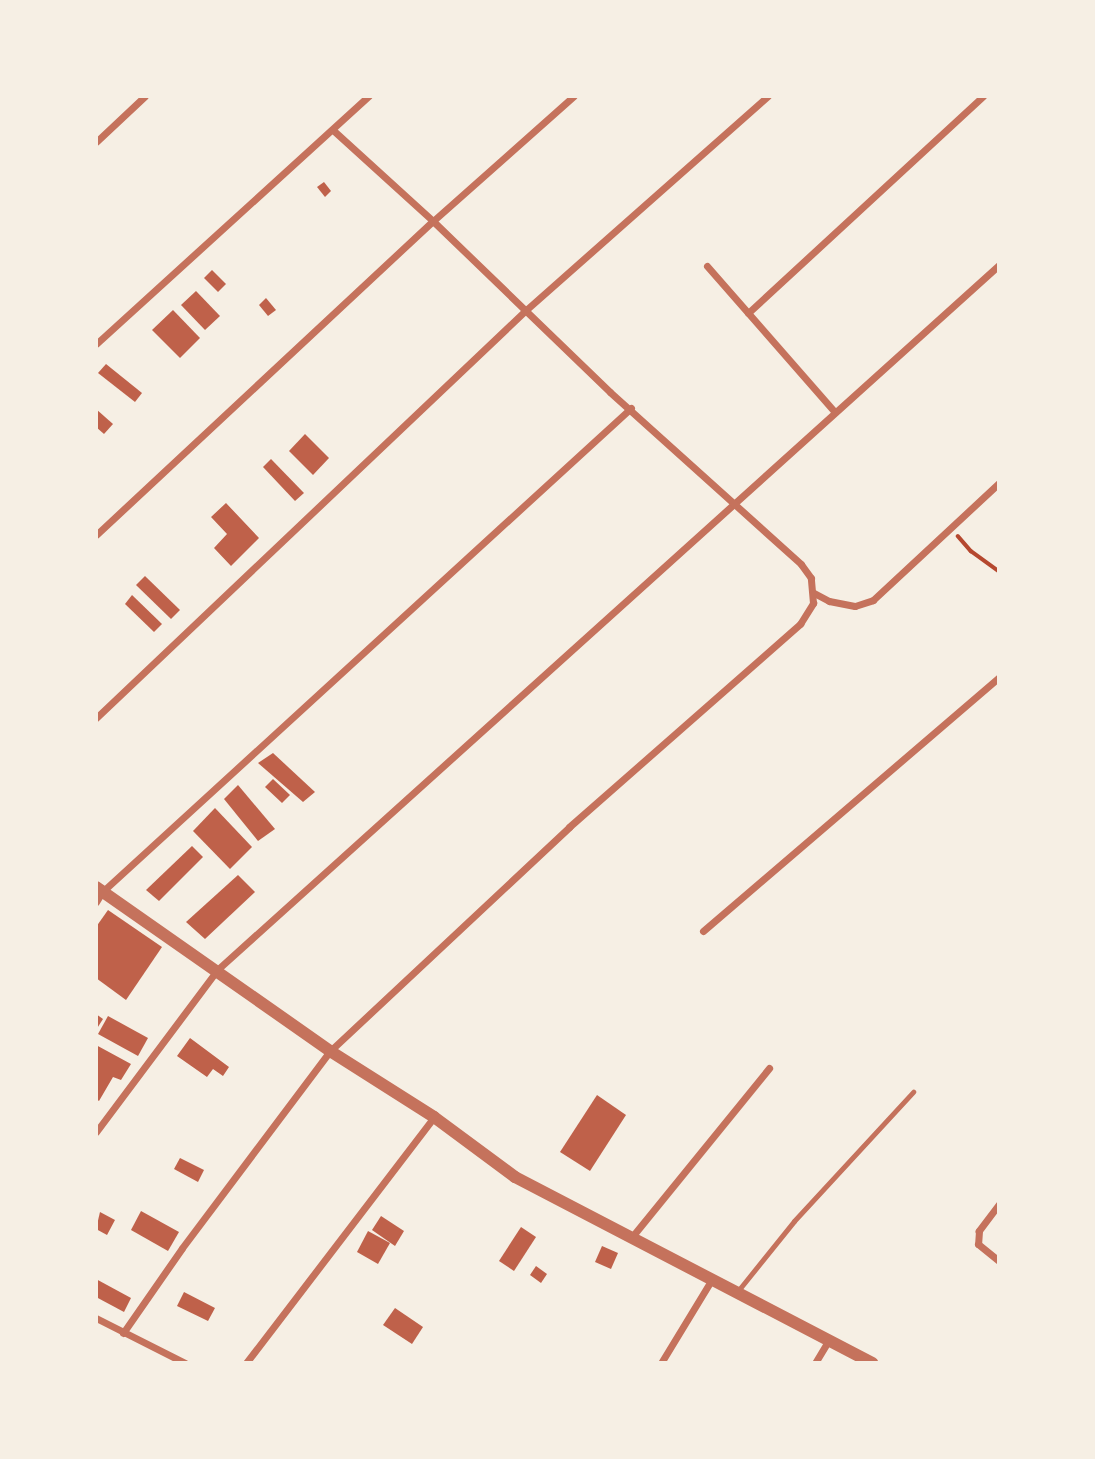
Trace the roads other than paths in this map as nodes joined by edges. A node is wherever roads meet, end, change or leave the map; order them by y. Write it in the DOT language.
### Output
graph roads {
  1 [pos="145,96"];
  2 [pos="369,96"];
  3 [pos="574,96"];
  4 [pos="768,96"];
  5 [pos="983,96"];
  6 [pos="334,131"];
  7 [pos="96,142"];
  8 [pos="433,221"];
  9 [pos="999,265"];
  10 [pos="707,267"];
  11 [pos="526,310"];
  12 [pos="748,313"];
  13 [pos="96,344"];
  14 [pos="631,408"];
  15 [pos="834,411"];
  16 [pos="999,483"];
  17 [pos="733,502"];
  18 [pos="96,535"];
  19 [pos="814,593"];
  20 [pos="999,677"];
  21 [pos="96,719"];
  22 [pos="98,894"];
  23 [pos="703,931"];
  24 [pos="218,970"];
  25 [pos="330,1051"];
  26 [pos="769,1068"];
  27 [pos="913,1092"];
  28 [pos="434,1117"];
  29 [pos="96,1132"];
  30 [pos="999,1204"];
  31 [pos="631,1238"];
  32 [pos="999,1261"];
  33 [pos="712,1279"];
  34 [pos="737,1292"];
  35 [pos="96,1318"];
  36 [pos="123,1333"];
  37 [pos="829,1340"];
  38 [pos="185,1363"];
  39 [pos="246,1363"];
  40 [pos="661,1363"];
  41 [pos="815,1363"];
  42 [pos="873,1363"];
  1 -- 7 [label="street"];
  2 -- 6 [label="street"];
  3 -- 8 [label="street"];
  4 -- 11 [label="street"];
  5 -- 12 [label="street"];
  6 -- 8 [label="street"];
  6 -- 13 [label="street"];
  8 -- 11 [label="street"];
  8 -- 18 [label="street"];
  9 -- 15 [label="street"];
  10 -- 12 [label="street"];
  11 -- 14 [label="street"];
  11 -- 21 [label="street"];
  12 -- 15 [label="street"];
  14 -- 17 [label="street"];
  14 -- 22 [label="street"];
  15 -- 17 [label="street"];
  16 -- 19 [label="street"];
  17 -- 19 [label="street"];
  17 -- 24 [label="street"];
  19 -- 25 [label="street"];
  20 -- 23 [label="street"];
  22 -- 24 [label="street"];
  24 -- 25 [label="street"];
  24 -- 29 [label="street"];
  25 -- 28 [label="street"];
  25 -- 36 [label="street"];
  26 -- 31 [label="street"];
  27 -- 34 [label="lane"];
  28 -- 31 [label="street"];
  28 -- 39 [label="street"];
  30 -- 32 [label="street"];
  31 -- 33 [label="street"];
  33 -- 34 [label="street"];
  33 -- 40 [label="street"];
  34 -- 37 [label="street"];
  35 -- 36 [label="street"];
  36 -- 38 [label="street"];
  37 -- 41 [label="street"];
  37 -- 42 [label="street"];
}
